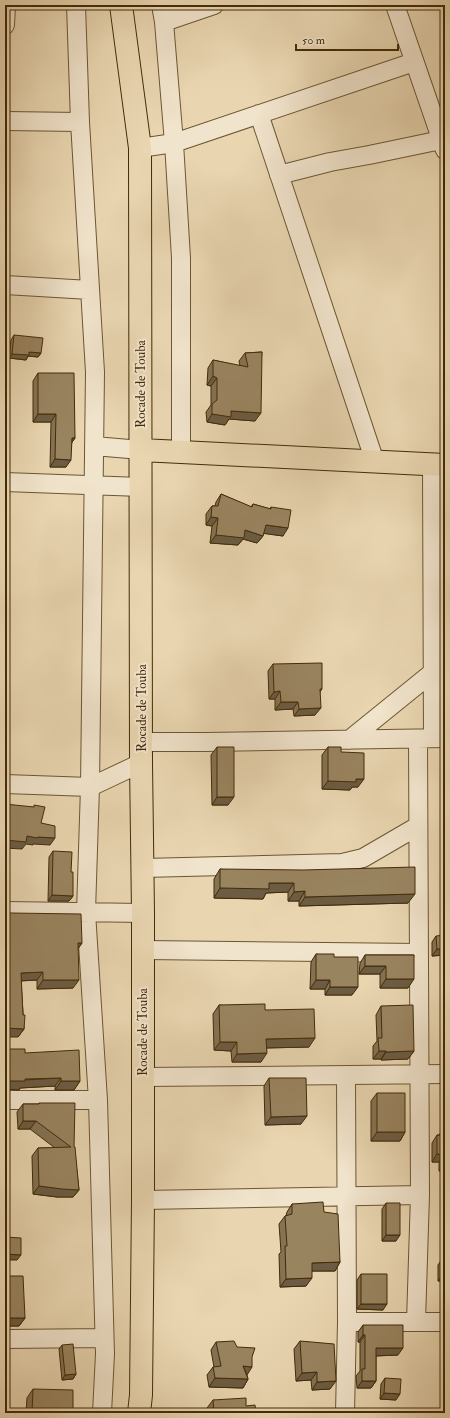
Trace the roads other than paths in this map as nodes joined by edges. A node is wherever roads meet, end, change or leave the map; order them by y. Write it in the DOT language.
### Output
graph roads {
  1 [pos="6,5"];
  2 [pos="76,5"];
  3 [pos="121,5"];
  4 [pos="214,5"];
  5 [pos="395,5"];
  6 [pos="163,13"];
  7 [pos="5,25"];
  8 [pos="414,62"];
  9 [pos="259,114"];
  10 [pos="5,122"];
  11 [pos="80,122"];
  12 [pos="174,143"];
  13 [pos="443,145"];
  14 [pos="140,148"];
  15 [pos="279,175"];
  16 [pos="5,285"];
  17 [pos="90,290"];
  18 [pos="94,446"];
  19 [pos="141,450"];
  20 [pos="180,452"];
  21 [pos="375,462"];
  22 [pos="438,465"];
  23 [pos="5,482"];
  24 [pos="94,485"];
  25 [pos="141,487"];
  26 [pos="433,672"];
  27 [pos="432,738"];
  28 [pos="349,740"];
  29 [pos="142,752"];
  30 [pos="5,784"];
  31 [pos="90,787"];
  32 [pos="418,826"];
  33 [pos="143,868"];
  34 [pos="5,911"];
  35 [pos="86,912"];
  36 [pos="144,913"];
  37 [pos="143,950"];
  38 [pos="419,953"];
  39 [pos="445,1074"];
  40 [pos="346,1075"];
  41 [pos="420,1075"];
  42 [pos="143,1077"];
  43 [pos="5,1100"];
  44 [pos="98,1100"];
  45 [pos="420,1196"];
  46 [pos="347,1197"];
  47 [pos="143,1200"];
  48 [pos="347,1322"];
  49 [pos="416,1322"];
  50 [pos="445,1322"];
  51 [pos="104,1338"];
  52 [pos="5,1339"];
  53 [pos="102,1413"];
  54 [pos="139,1413"];
  55 [pos="345,1413"];
  1 -- 7 [label="street"];
  2 -- 11 [label="street"];
  3 -- 14 [label="main road, Rocade de Touba"];
  4 -- 6 [label="street"];
  5 -- 8 [label="street"];
  6 -- 12 [label="street"];
  8 -- 9 [label="street"];
  8 -- 13 [label="street"];
  9 -- 12 [label="street"];
  9 -- 15 [label="street"];
  10 -- 11 [label="street"];
  11 -- 17 [label="street"];
  12 -- 14 [label="street"];
  12 -- 20 [label="street"];
  13 -- 15 [label="street"];
  14 -- 19 [label="main road, Rocade de Touba"];
  15 -- 21 [label="street"];
  16 -- 17 [label="street"];
  17 -- 18 [label="street"];
  18 -- 19 [label="street"];
  18 -- 24 [label="street"];
  19 -- 20 [label="main road"];
  19 -- 25 [label="main road, Rocade de Touba"];
  20 -- 21 [label="main road"];
  21 -- 22 [label="main road"];
  22 -- 26 [label="street"];
  23 -- 24 [label="street"];
  24 -- 25 [label="street"];
  24 -- 31 [label="street"];
  25 -- 29 [label="main road, Rocade de Touba"];
  26 -- 27 [label="street"];
  26 -- 28 [label="street"];
  27 -- 28 [label="street"];
  27 -- 32 [label="street"];
  28 -- 29 [label="street"];
  29 -- 31 [label="street"];
  29 -- 33 [label="main road, Rocade de Touba"];
  30 -- 31 [label="street"];
  31 -- 35 [label="street"];
  32 -- 33 [label="street"];
  32 -- 38 [label="street"];
  33 -- 36 [label="main road, Rocade de Touba"];
  34 -- 35 [label="street"];
  35 -- 36 [label="street"];
  35 -- 44 [label="street"];
  36 -- 37 [label="main road, Rocade de Touba"];
  37 -- 38 [label="street"];
  37 -- 42 [label="main road, Rocade de Touba"];
  38 -- 41 [label="street"];
  39 -- 41 [label="street"];
  40 -- 41 [label="street"];
  40 -- 42 [label="street"];
  40 -- 46 [label="street"];
  41 -- 45 [label="street"];
  42 -- 47 [label="main road, Rocade de Touba"];
  43 -- 44 [label="street"];
  44 -- 51 [label="street"];
  45 -- 46 [label="street"];
  45 -- 49 [label="street"];
  46 -- 47 [label="street"];
  46 -- 48 [label="street"];
  47 -- 54 [label="main road, Rocade de Touba"];
  48 -- 49 [label="street"];
  48 -- 55 [label="street"];
  49 -- 50 [label="street"];
  51 -- 52 [label="street"];
  51 -- 53 [label="street"];
}
